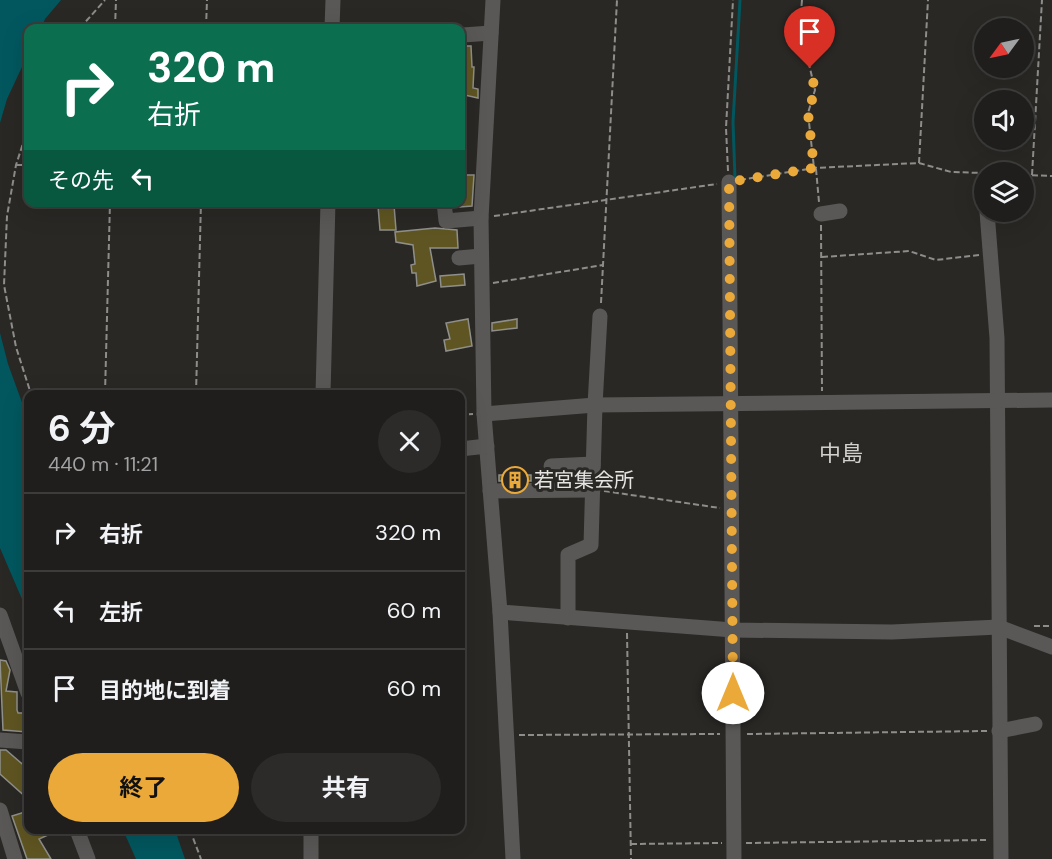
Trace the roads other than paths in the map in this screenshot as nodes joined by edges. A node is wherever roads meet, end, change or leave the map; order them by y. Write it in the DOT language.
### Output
graph roads {
  1 [pos="333,0"];
  2 [pos="493,0"];
  3 [pos="332,24"];
  4 [pos="491,33"];
  5 [pos="465,35"];
  6 [pos="729,182"];
  7 [pos="328,207"];
  8 [pos="445,207"];
  9 [pos="840,211"];
  10 [pos="821,214"];
  11 [pos="480,218"];
  12 [pos="988,222"];
  13 [pos="481,256"];
  14 [pos="459,258"];
  15 [pos="600,316"];
  16 [pos="323,390"];
  17 [pos="1052,400"];
  18 [pos="997,401"];
  19 [pos="730,403"];
  20 [pos="595,405"];
  21 [pos="484,414"];
  22 [pos="487,446"];
  23 [pos="465,448"];
  24 [pos="593,464"];
  25 [pos="551,466"];
  26 [pos="593,490"];
  27 [pos="490,491"];
  28 [pos="500,612"];
  29 [pos="0,615"];
  30 [pos="568,618"];
  31 [pos="999,627"];
  32 [pos="733,630"];
  33 [pos="1052,647"];
  34 [pos="24,682"];
  35 [pos="1035,723"];
  36 [pos="999,731"];
  37 [pos="0,740"];
  38 [pos="24,742"];
  39 [pos="0,810"];
  40 [pos="79,834"];
  41 [pos="311,834"];
  42 [pos="9,851"];
  43 [pos="88,859"];
  44 [pos="311,859"];
  45 [pos="513,859"];
  46 [pos="735,859"];
  47 [pos="1001,859"];
  1 -- 3 [label="street"];
  2 -- 4 [label="street"];
  4 -- 5 [label="street"];
  4 -- 11 [label="street"];
  6 -- 19 [label="street"];
  7 -- 16 [label="street"];
  8 -- 11 [label="street"];
  9 -- 10 [label="street"];
  11 -- 13 [label="street"];
  12 -- 18 [label="street"];
  13 -- 14 [label="street"];
  13 -- 21 [label="street"];
  15 -- 20 [label="street"];
  17 -- 18 [label="street"];
  18 -- 19 [label="street"];
  18 -- 31 [label="street"];
  19 -- 20 [label="street"];
  19 -- 32 [label="street"];
  20 -- 21 [label="street"];
  20 -- 24 [label="street"];
  21 -- 22 [label="street"];
  22 -- 23 [label="street"];
  22 -- 27 [label="street"];
  24 -- 25 [label="street"];
  24 -- 26 [label="street"];
  26 -- 27 [label="street"];
  26 -- 30 [label="street"];
  27 -- 28 [label="street"];
  28 -- 30 [label="street"];
  28 -- 45 [label="street"];
  29 -- 34 [label="street"];
  30 -- 32 [label="street"];
  31 -- 32 [label="street"];
  31 -- 33 [label="street"];
  31 -- 36 [label="street"];
  32 -- 46 [label="street"];
  35 -- 36 [label="street"];
  36 -- 47 [label="street"];
  37 -- 38 [label="street"];
  39 -- 42 [label="street"];
  40 -- 43 [label="street"];
  41 -- 44 [label="street"];
}
